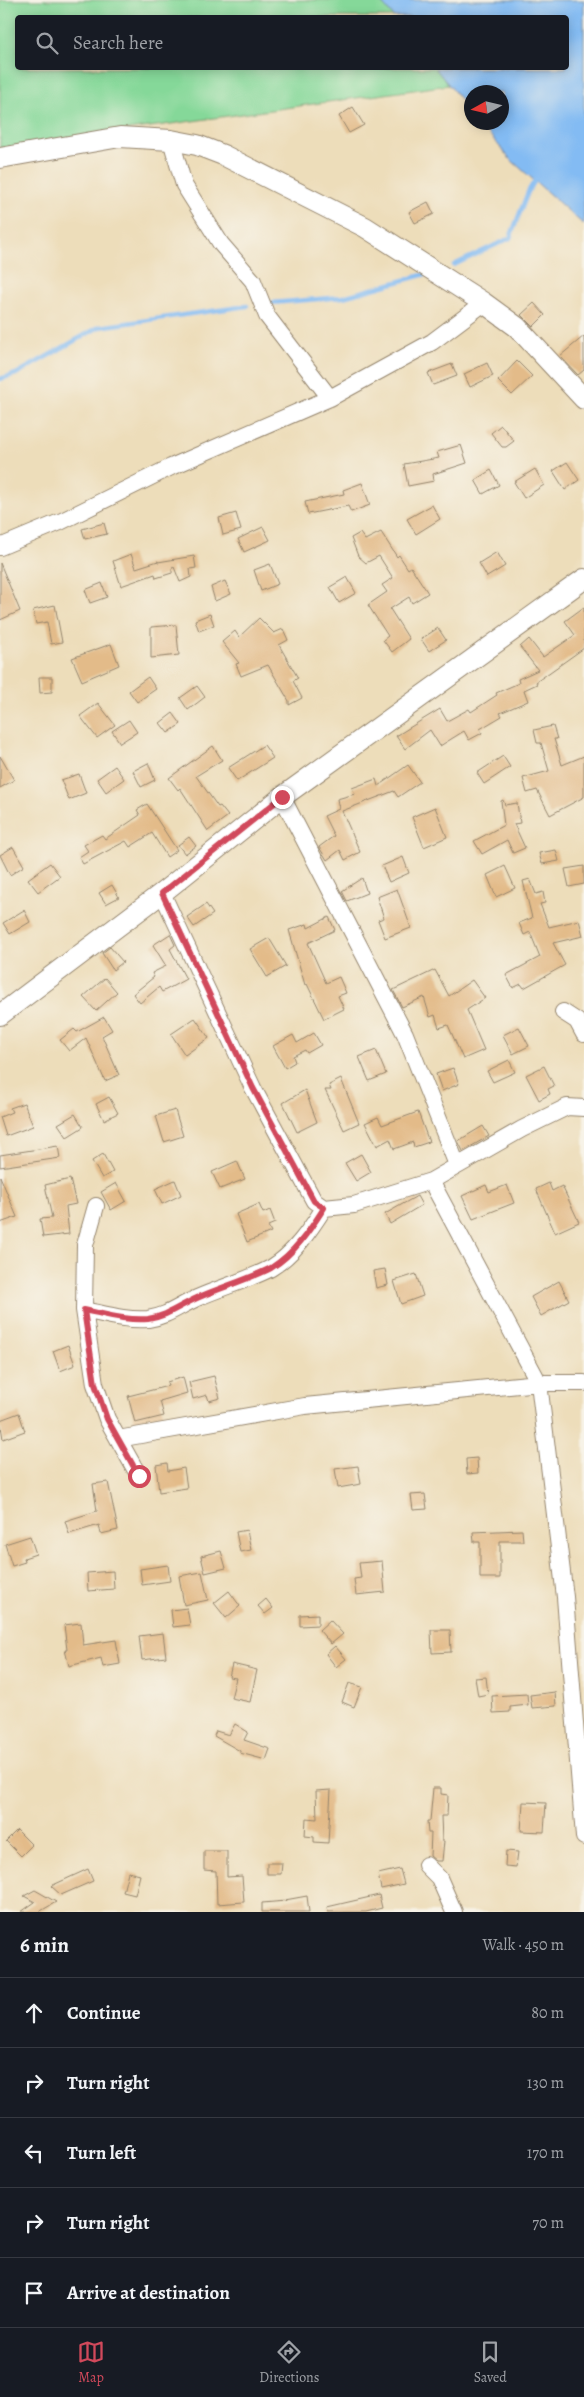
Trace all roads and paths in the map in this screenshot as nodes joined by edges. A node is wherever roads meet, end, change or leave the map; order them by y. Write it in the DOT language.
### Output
graph roads {
  1 [pos="171,140"];
  2 [pos="0,158"];
  3 [pos="484,303"];
  4 [pos="330,398"];
  5 [pos="584,399"];
  6 [pos="0,547"];
  7 [pos="584,579"];
  8 [pos="282,797"];
  9 [pos="162,893"];
  10 [pos="563,1012"];
  11 [pos="0,1015"];
  12 [pos="584,1034"];
  13 [pos="584,1108"];
  14 [pos="457,1164"];
  15 [pos="431,1181"];
  16 [pos="96,1206"];
  17 [pos="324,1208"];
  18 [pos="84,1310"];
  19 [pos="584,1370"];
  20 [pos="539,1383"];
  21 [pos="576,1383"];
  22 [pos="118,1439"];
  23 [pos="139,1476"];
  24 [pos="584,1837"];
  25 [pos="426,1865"];
  26 [pos="454,1912"];
  1 -- 2 [label="street"];
  1 -- 3 [label="street"];
  1 -- 4 [label="street"];
  3 -- 4 [label="street"];
  3 -- 5 [label="street"];
  4 -- 6 [label="street"];
  7 -- 8 [label="street"];
  8 -- 9 [label="street"];
  8 -- 14 [label="street"];
  9 -- 11 [label="street"];
  9 -- 17 [label="street"];
  10 -- 12 [label="street"];
  13 -- 14 [label="street"];
  14 -- 15 [label="street"];
  15 -- 17 [label="street"];
  15 -- 20 [label="street"];
  16 -- 18 [label="street"];
  17 -- 18 [label="street"];
  18 -- 22 [label="street"];
  19 -- 21 [label="street"];
  20 -- 21 [label="street"];
  20 -- 22 [label="street"];
  20 -- 24 [label="street"];
  22 -- 23 [label="street"];
  25 -- 26 [label="street"];
}
